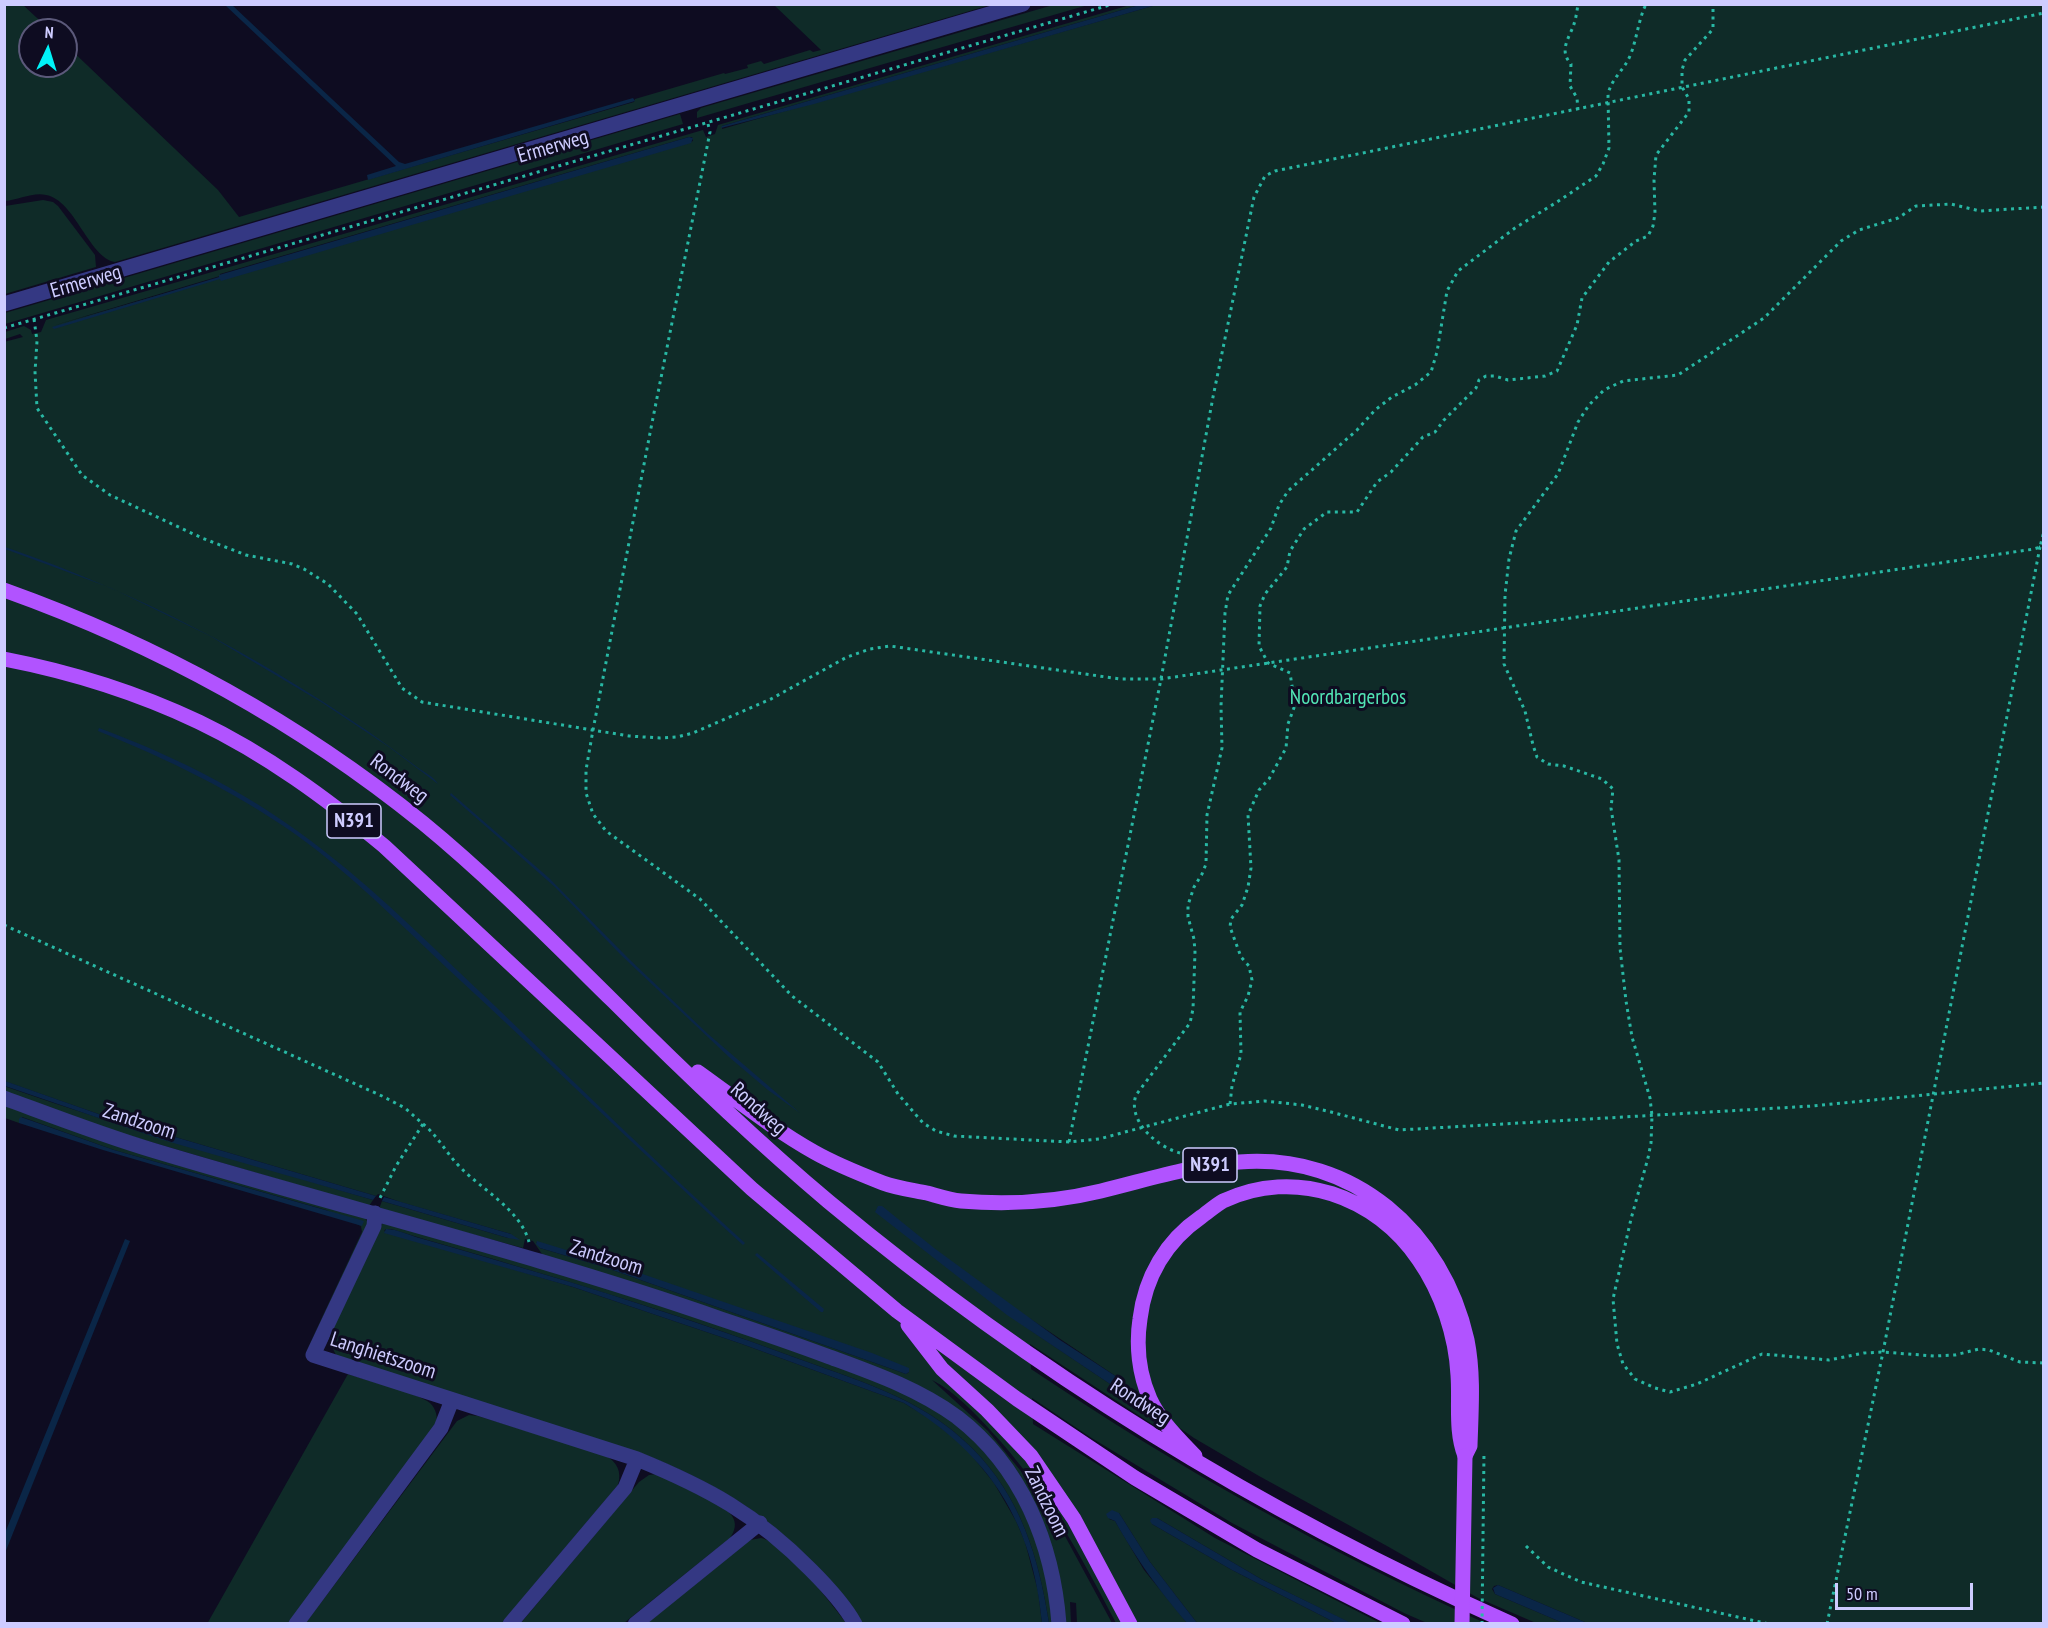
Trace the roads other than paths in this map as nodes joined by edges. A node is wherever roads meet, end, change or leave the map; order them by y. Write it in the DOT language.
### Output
graph roads {
  1 [pos="1023,4"];
  2 [pos="4,304"];
  3 [pos="4,590"];
  4 [pos="4,659"];
  5 [pos="649,1037"];
  6 [pos="4,1098"];
  7 [pos="375,1213"];
  8 [pos="897,1311"];
  9 [pos="452,1400"];
  10 [pos="1473,1448"];
  11 [pos="637,1459"];
  12 [pos="1204,1468"];
  13 [pos="760,1523"];
  14 [pos="296,1623"];
  15 [pos="510,1623"];
  16 [pos="635,1623"];
  17 [pos="855,1623"];
  18 [pos="1059,1623"];
  19 [pos="1130,1623"];
  20 [pos="1403,1623"];
  21 [pos="1462,1623"];
  22 [pos="1512,1623"];
  1 -- 2 [label="street, Ermerweg"];
  3 -- 5 [label="main road, Rondweg / N391"];
  4 -- 8 [label="main road, N391"];
  5 -- 10 [label="main road, N391"];
  5 -- 12 [label="main road, Rondweg / N391"];
  6 -- 7 [label="street, Zandzoom"];
  7 -- 9 [label="street, Langhietszoom"];
  7 -- 18 [label="street, Zandzoom"];
  8 -- 19 [label="main road, N391"];
  8 -- 20 [label="main road, N391"];
  9 -- 11 [label="street, Langhietszoom"];
  9 -- 14 [label="street, Langhietszoom"];
  10 -- 12 [label="main road, N391"];
  10 -- 21 [label="main road, N391, bridge"];
  11 -- 13 [label="street, Langhietszoom"];
  11 -- 15 [label="street"];
  12 -- 22 [label="main road, Rondweg / N391"];
  13 -- 16 [label="street"];
  13 -- 17 [label="street, Langhietszoom"];
}
